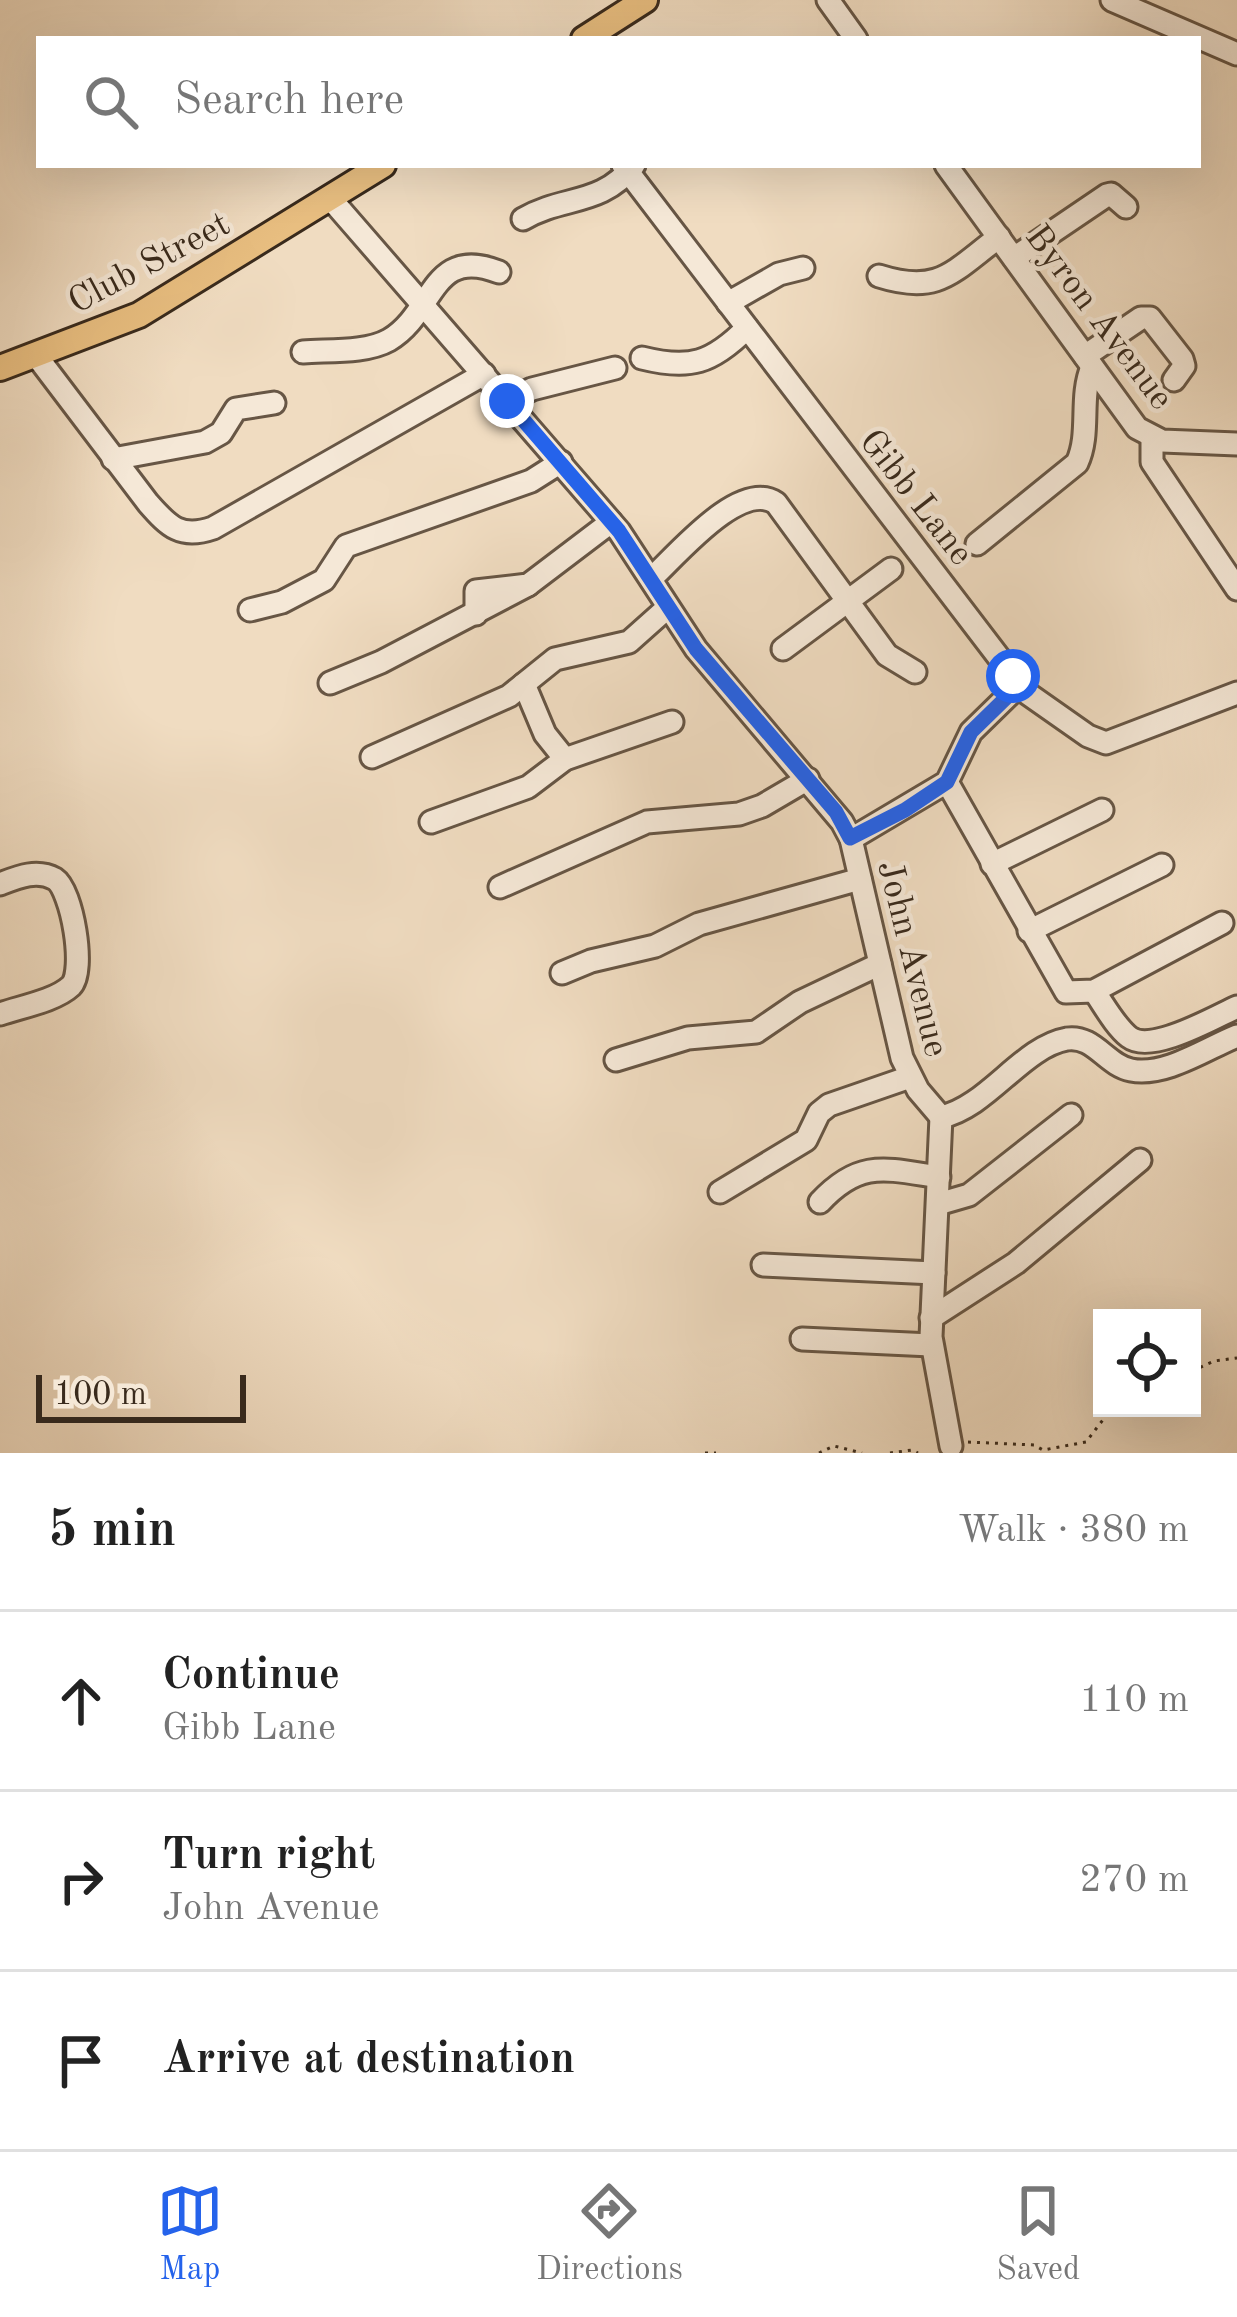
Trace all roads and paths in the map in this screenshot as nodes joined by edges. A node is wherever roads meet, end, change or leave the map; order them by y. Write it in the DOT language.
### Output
graph roads {
  1 [pos="645,0"];
  2 [pos="828,0"];
  3 [pos="1112,0"];
  4 [pos="589,36"];
  5 [pos="854,36"];
  6 [pos="1195,36"];
  7 [pos="1201,38"];
  8 [pos="1237,54"];
  9 [pos="378,168"];
  10 [pos="627,168"];
  11 [pos="629,168"];
  12 [pos="948,168"];
  13 [pos="330,198"];
  14 [pos="1126,207"];
  15 [pos="523,219"];
  16 [pos="999,237"];
  17 [pos="1014,258"];
  18 [pos="803,268"];
  19 [pos="499,272"];
  20 [pos="878,276"];
  21 [pos="728,303"];
  22 [pos="424,305"];
  23 [pos="747,328"];
  24 [pos="303,352"];
  25 [pos="35,354"];
  26 [pos="642,358"];
  27 [pos="1088,361"];
  28 [pos="0,368"];
  29 [pos="615,368"];
  30 [pos="484,374"];
  31 [pos="1174,380"];
  32 [pos="507,401"];
  33 [pos="274,403"];
  34 [pos="1152,438"];
  35 [pos="1237,444"];
  36 [pos="113,459"];
  37 [pos="561,462"];
  38 [pos="611,522"];
  39 [pos="976,544"];
  40 [pos="891,569"];
  41 [pos="651,579"];
  42 [pos="1237,589"];
  43 [pos="848,602"];
  44 [pos="666,609"];
  45 [pos="250,610"];
  46 [pos="783,649"];
  47 [pos="916,672"];
  48 [pos="330,683"];
  49 [pos="524,684"];
  50 [pos="1014,684"];
  51 [pos="1237,693"];
  52 [pos="672,722"];
  53 [pos="372,757"];
  54 [pos="565,759"];
  55 [pos="808,778"];
  56 [pos="947,782"];
  57 [pos="1102,810"];
  58 [pos="431,822"];
  59 [pos="850,838"];
  60 [pos="992,864"];
  61 [pos="1162,865"];
  62 [pos="860,879"];
  63 [pos="0,884"];
  64 [pos="500,887"];
  65 [pos="1222,923"];
  66 [pos="1029,931"];
  67 [pos="880,964"];
  68 [pos="562,973"];
  69 [pos="1094,991"];
  70 [pos="1237,1007"];
  71 [pos="0,1014"];
  72 [pos="1237,1036"];
  73 [pos="616,1060"];
  74 [pos="910,1077"];
  75 [pos="1071,1115"];
  76 [pos="941,1117"];
  77 [pos="1139,1160"];
  78 [pos="939,1177"];
  79 [pos="720,1192"];
  80 [pos="820,1202"];
  81 [pos="938,1204"];
  82 [pos="763,1265"];
  83 [pos="934,1273"];
  84 [pos="931,1318"];
  85 [pos="802,1339"];
  86 [pos="931,1346"];
  87 [pos="1237,1358"];
  88 [pos="1201,1367"];
  89 [pos="1105,1417"];
  90 [pos="951,1446"];
  91 [pos="705,1453"];
  92 [pos="716,1453"];
  93 [pos="819,1453"];
  94 [pos="862,1453"];
  95 [pos="890,1453"];
  96 [pos="918,1453"];
  1 -- 4 [label="main road"];
  2 -- 5 [label="street"];
  3 -- 6 [label="street"];
  7 -- 8 [label="street"];
  9 -- 13 [label="main road, Club Street"];
  10 -- 15 [label="street"];
  11 -- 21 [label="street, Gibb Lane"];
  12 -- 16 [label="street, Byron Avenue"];
  13 -- 22 [label="street, John Avenue"];
  13 -- 25 [label="main road, Club Street"];
  14 -- 17 [label="street"];
  16 -- 17 [label="street, Byron Avenue"];
  16 -- 20 [label="street"];
  17 -- 27 [label="street, Byron Avenue"];
  18 -- 21 [label="street"];
  19 -- 22 [label="street"];
  21 -- 23 [label="street, Gibb Lane"];
  22 -- 24 [label="street"];
  22 -- 30 [label="street, John Avenue"];
  23 -- 26 [label="street"];
  23 -- 50 [label="street, Gibb Lane"];
  25 -- 28 [label="main road, Club Street"];
  25 -- 36 [label="street"];
  27 -- 31 [label="street"];
  27 -- 34 [label="street, Byron Avenue"];
  27 -- 39 [label="street"];
  29 -- 32 [label="street"];
  30 -- 32 [label="street, John Avenue"];
  30 -- 36 [label="street"];
  32 -- 37 [label="street, John Avenue"];
  33 -- 36 [label="street"];
  34 -- 35 [label="street, Byron Avenue"];
  34 -- 42 [label="street"];
  37 -- 38 [label="street, John Avenue"];
  37 -- 45 [label="street"];
  38 -- 41 [label="street, John Avenue"];
  38 -- 48 [label="street"];
  40 -- 43 [label="street"];
  41 -- 43 [label="street"];
  41 -- 44 [label="street, John Avenue"];
  43 -- 46 [label="street"];
  43 -- 47 [label="street"];
  44 -- 49 [label="street"];
  44 -- 55 [label="street, John Avenue"];
  49 -- 53 [label="street"];
  49 -- 54 [label="street"];
  50 -- 51 [label="street"];
  50 -- 56 [label="street"];
  52 -- 54 [label="street"];
  54 -- 58 [label="street"];
  55 -- 59 [label="street, John Avenue"];
  55 -- 64 [label="street"];
  56 -- 59 [label="street"];
  56 -- 60 [label="street"];
  57 -- 60 [label="street"];
  59 -- 62 [label="street, John Avenue"];
  60 -- 66 [label="street"];
  61 -- 66 [label="street"];
  62 -- 67 [label="street, John Avenue"];
  62 -- 68 [label="street"];
  63 -- 71 [label="street"];
  65 -- 69 [label="street"];
  66 -- 69 [label="street"];
  67 -- 73 [label="street"];
  67 -- 74 [label="street, John Avenue"];
  69 -- 70 [label="street"];
  72 -- 76 [label="street"];
  74 -- 76 [label="street, John Avenue"];
  74 -- 79 [label="street"];
  75 -- 81 [label="street"];
  76 -- 78 [label="street"];
  77 -- 84 [label="street"];
  78 -- 80 [label="street"];
  78 -- 81 [label="street"];
  81 -- 83 [label="street"];
  82 -- 83 [label="street"];
  83 -- 84 [label="street"];
  84 -- 86 [label="street"];
  85 -- 86 [label="street"];
  86 -- 90 [label="street"];
  87 -- 88 [label="path"];
  89 -- 90 [label="path"];
  91 -- 92 [label="path"];
  93 -- 94 [label="path"];
  95 -- 96 [label="path"];
}
